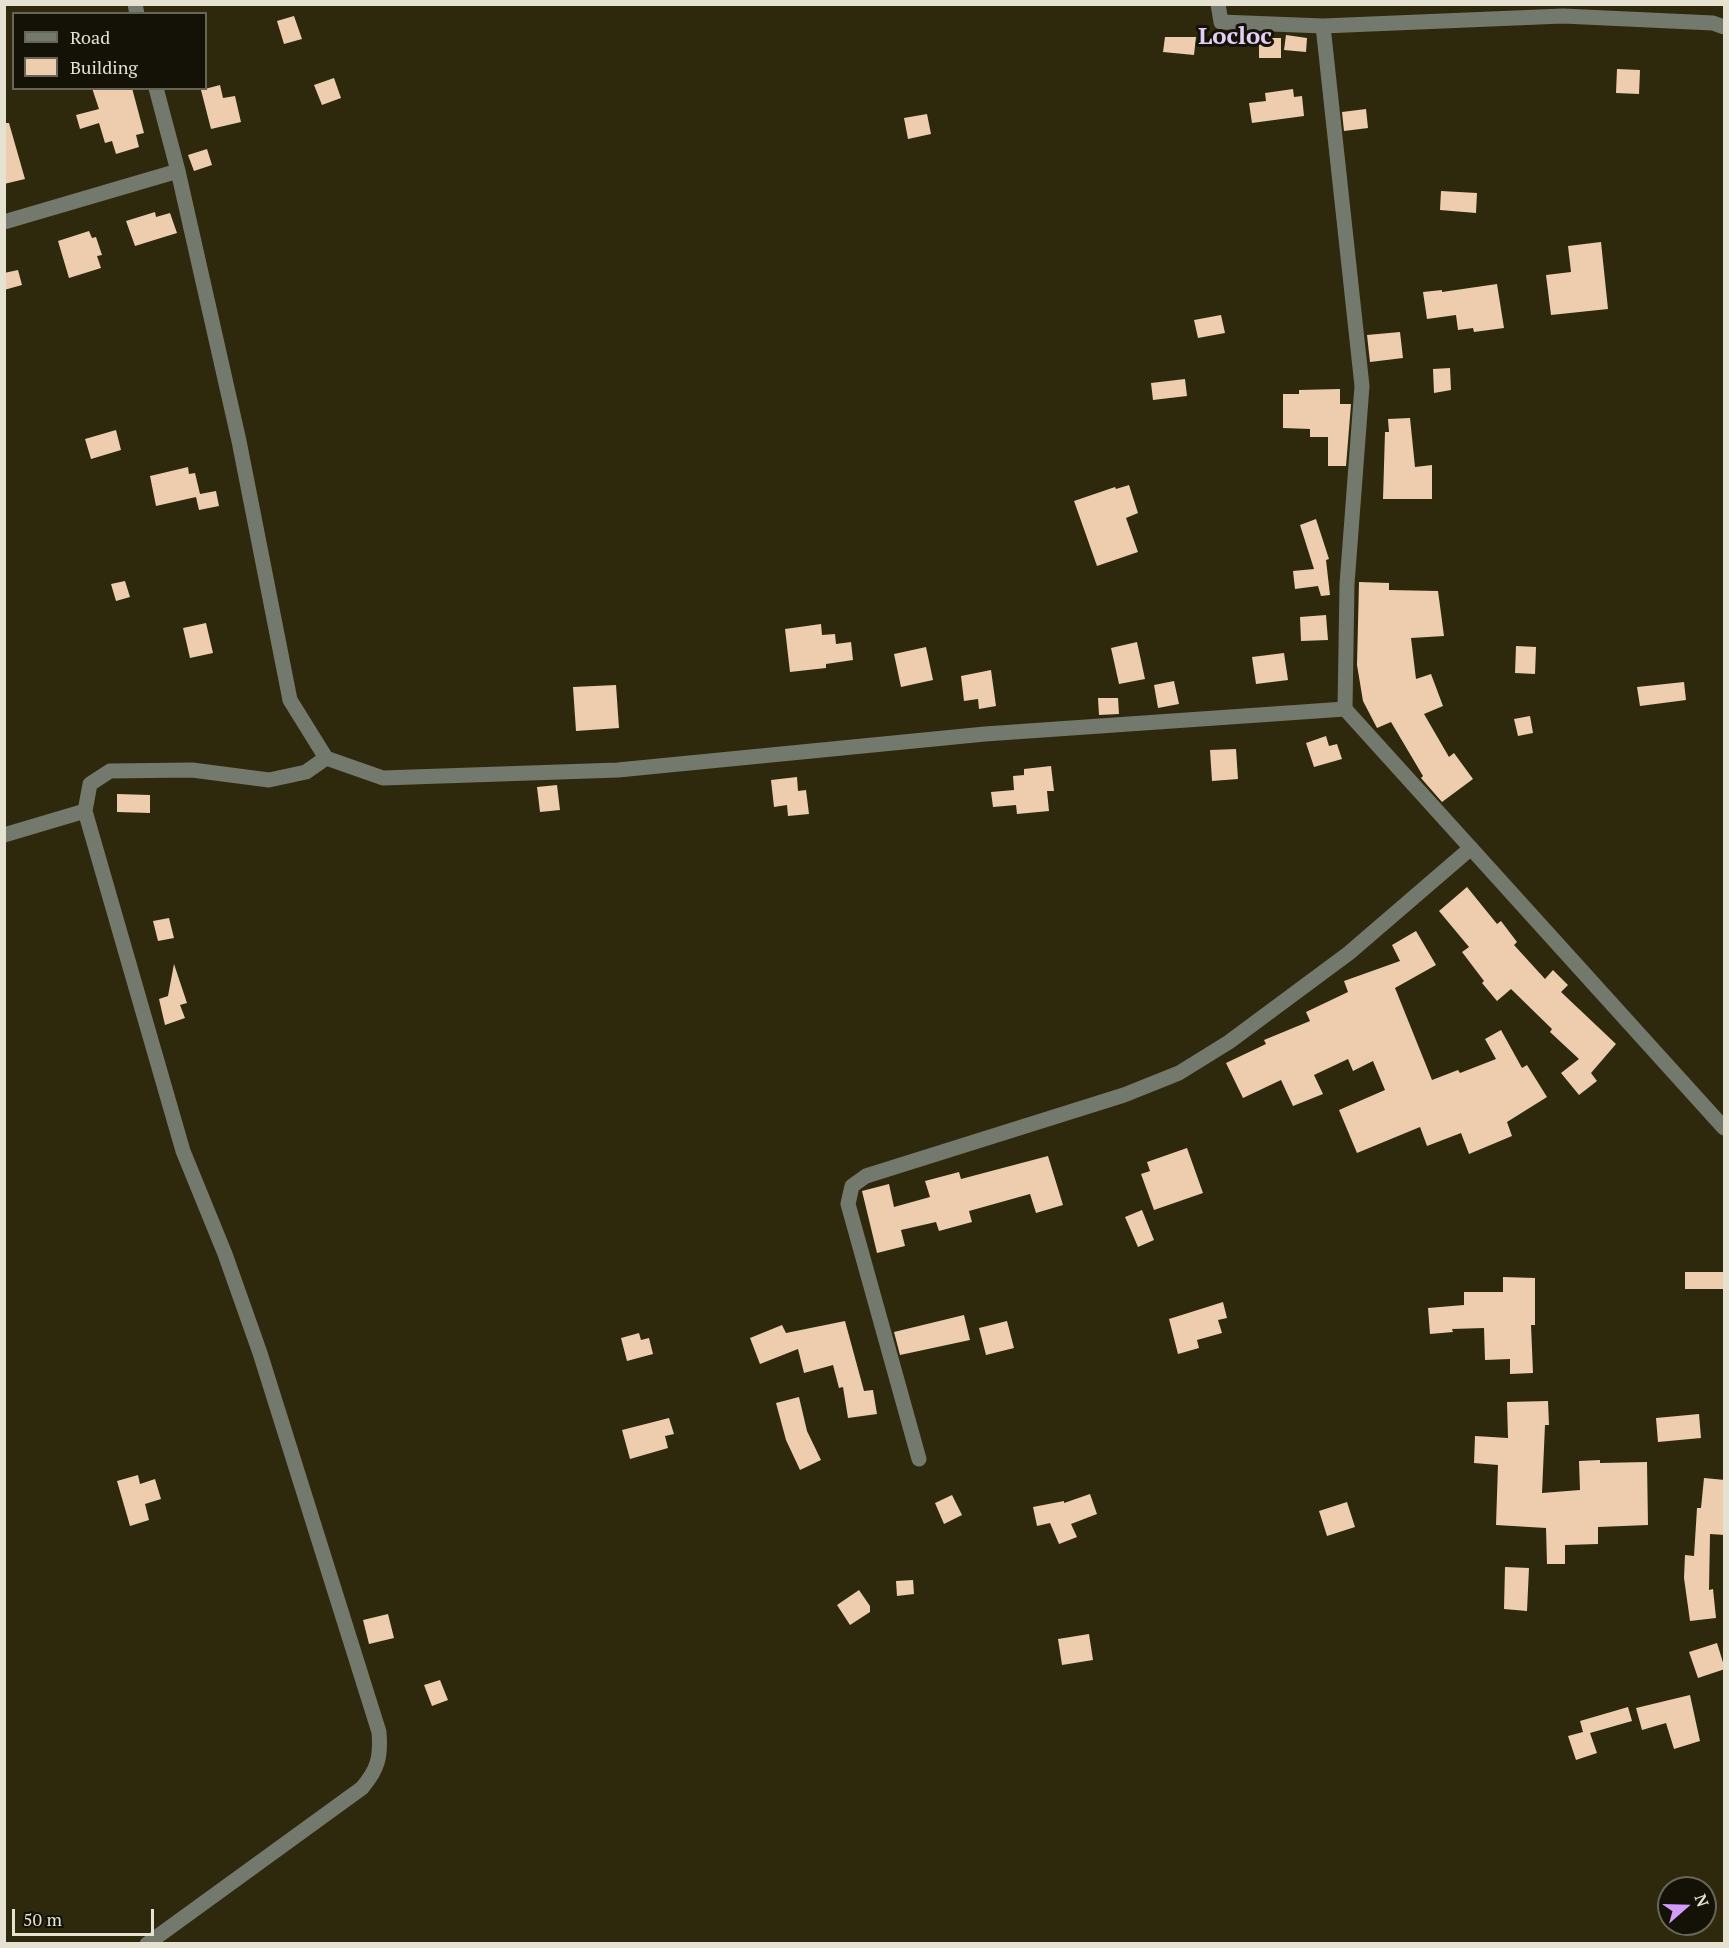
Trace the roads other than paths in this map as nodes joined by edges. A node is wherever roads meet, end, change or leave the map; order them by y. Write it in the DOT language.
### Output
graph roads {
  1 [pos="1218,4"];
  2 [pos="1323,26"];
  3 [pos="1725,27"];
  4 [pos="157,90"];
  5 [pos="178,171"];
  6 [pos="4,222"];
  7 [pos="1346,709"];
  8 [pos="326,758"];
  9 [pos="85,811"];
  10 [pos="4,835"];
  11 [pos="1471,848"];
  12 [pos="1725,1128"];
  13 [pos="919,1459"];
  14 [pos="147,1944"];
  1 -- 2 [label="street"];
  2 -- 3 [label="street"];
  2 -- 7 [label="street"];
  4 -- 5 [label="street"];
  5 -- 6 [label="street"];
  5 -- 8 [label="street"];
  7 -- 8 [label="street"];
  7 -- 11 [label="street"];
  8 -- 9 [label="street"];
  9 -- 10 [label="street"];
  9 -- 14 [label="street"];
  11 -- 12 [label="street"];
  11 -- 13 [label="street"];
}
